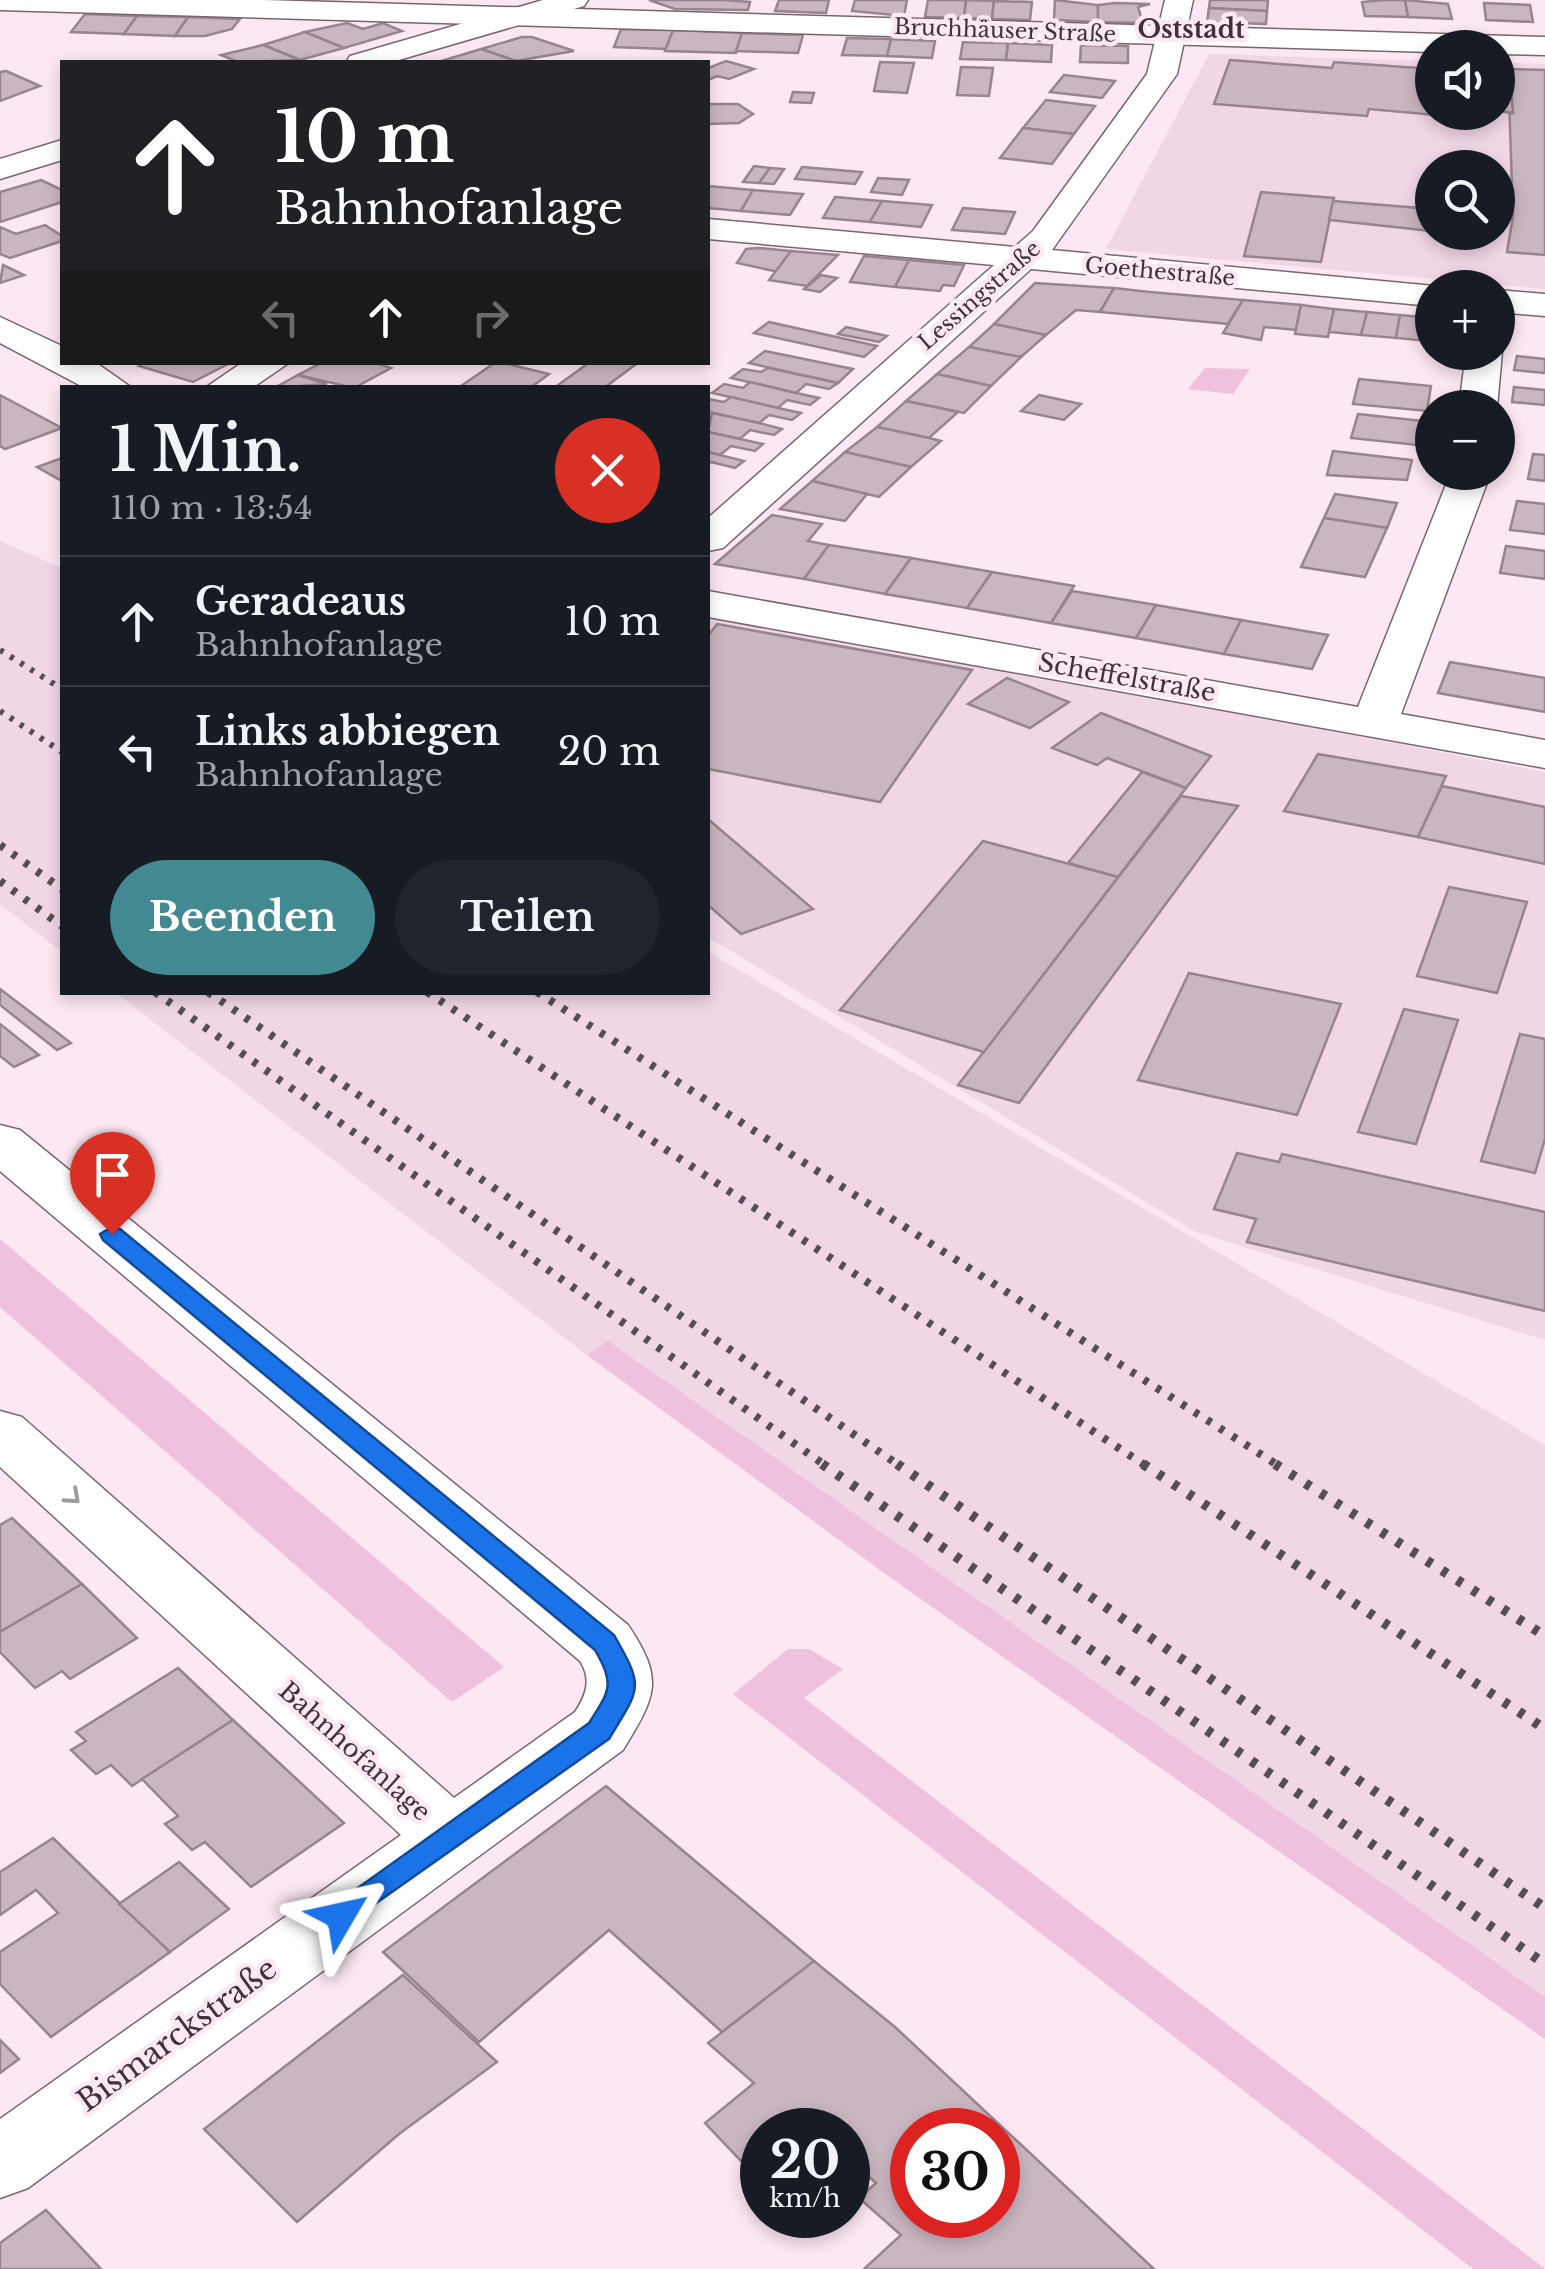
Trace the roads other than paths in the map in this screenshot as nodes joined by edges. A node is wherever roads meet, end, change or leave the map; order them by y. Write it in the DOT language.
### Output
graph roads {
  1 [pos="574,0"];
  2 [pos="1180,0"];
  3 [pos="0,1"];
  4 [pos="464,6"];
  5 [pos="524,14"];
  6 [pos="1173,35"];
  7 [pos="1545,46"];
  8 [pos="368,60"];
  9 [pos="60,151"];
  10 [pos="0,169"];
  11 [pos="710,229"];
  12 [pos="1019,258"];
  13 [pos="1415,293"];
  14 [pos="1515,302"];
  15 [pos="1545,305"];
  16 [pos="0,328"];
  17 [pos="60,360"];
  18 [pos="70,365"];
  19 [pos="266,365"];
  20 [pos="108,385"];
  21 [pos="229,385"];
  22 [pos="1464,490"];
  23 [pos="710,537"];
  24 [pos="710,604"];
  25 [pos="1375,722"];
  26 [pos="1545,754"];
  27 [pos="0,1142"];
  28 [pos="0,1432"];
  29 [pos="450,1837"];
  30 [pos="0,2163"];
  1 -- 5 [label="street"];
  2 -- 6 [label="street, Lessingstraße"];
  3 -- 4 [label="street, Bruchhäuser Straße"];
  4 -- 5 [label="street, Bruchhäuser Straße"];
  5 -- 6 [label="street, Bruchhäuser Straße"];
  5 -- 8 [label="street"];
  6 -- 7 [label="street, Bruchhäuser Straße"];
  6 -- 12 [label="street, Lessingstraße"];
  9 -- 10 [label="street"];
  11 -- 12 [label="street, Goethestraße"];
  12 -- 13 [label="street, Goethestraße"];
  12 -- 23 [label="street, Lessingstraße"];
  14 -- 15 [label="street"];
  16 -- 17 [label="street"];
  18 -- 20 [label="street"];
  19 -- 21 [label="street"];
  22 -- 25 [label="street"];
  24 -- 25 [label="street, Scheffelstraße"];
  25 -- 26 [label="street, Scheffelstraße"];
  27 -- 29 [label="street, Bahnhofanlage"];
  28 -- 29 [label="street, Bahnhofanlage, one-way"];
  29 -- 30 [label="street, Bismarckstraße"];
}
